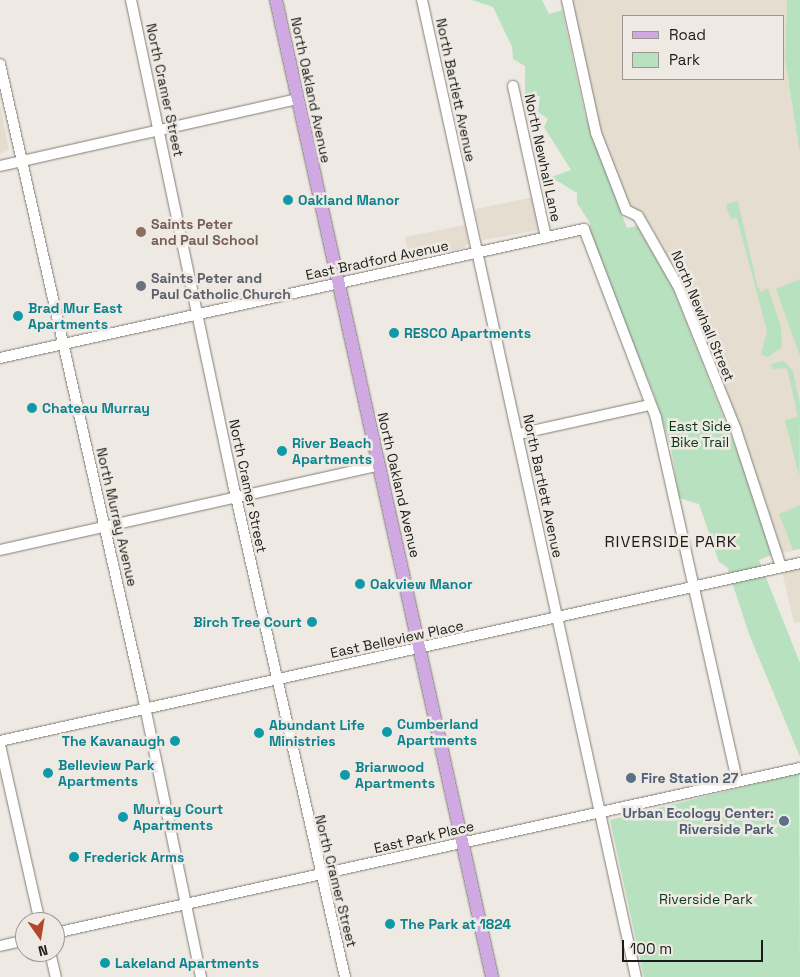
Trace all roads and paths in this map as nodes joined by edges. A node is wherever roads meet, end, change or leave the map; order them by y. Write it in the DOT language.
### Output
graph roads {
  1 [pos="131,0"];
  2 [pos="276,0"];
  3 [pos="422,0"];
  4 [pos="567,0"];
  5 [pos="0,64"];
  6 [pos="513,86"];
  7 [pos="298,99"];
  8 [pos="159,130"];
  9 [pos="22,161"];
  10 [pos="0,166"];
  11 [pos="546,237"];
  12 [pos="478,252"];
  13 [pos="338,283"];
  14 [pos="200,313"];
  15 [pos="61,345"];
  16 [pos="0,358"];
  17 [pos="650,405"];
  18 [pos="518,434"];
  19 [pos="379,465"];
  20 [pos="236,497"];
  21 [pos="105,526"];
  22 [pos="0,550"];
  23 [pos="800,563"];
  24 [pos="781,567"];
  25 [pos="694,587"];
  26 [pos="557,617"];
  27 [pos="419,648"];
  28 [pos="276,679"];
  29 [pos="146,709"];
  30 [pos="0,743"];
  31 [pos="799,768"];
  32 [pos="737,781"];
  33 [pos="600,811"];
  34 [pos="462,842"];
  35 [pos="322,873"];
  36 [pos="184,904"];
  37 [pos="38,912"];
  38 [pos="65,931"];
  39 [pos="15,942"];
  40 [pos="0,946"];
  41 [pos="52,962"];
  42 [pos="56,977"];
  43 [pos="201,977"];
  44 [pos="345,977"];
  45 [pos="492,977"];
  46 [pos="636,977"];
  1 -- 8 [label="street, North Cramer Street"];
  2 -- 7 [label="main road, North Oakland Avenue"];
  3 -- 12 [label="street, North Bartlett Avenue"];
  4 -- 24 [label="street, North Newhall Street"];
  5 -- 9 [label="street, North Murray Avenue"];
  6 -- 11 [label="street, North Newhall Lane"];
  7 -- 8 [label="street"];
  7 -- 13 [label="main road, North Oakland Avenue"];
  8 -- 9 [label="street"];
  8 -- 14 [label="street, North Cramer Street"];
  9 -- 10 [label="street"];
  9 -- 15 [label="street, North Murray Avenue"];
  11 -- 12 [label="street, East Bradford Avenue"];
  11 -- 17 [label="street, East Bradford Avenue"];
  12 -- 13 [label="street, East Bradford Avenue"];
  12 -- 18 [label="street, North Bartlett Avenue"];
  13 -- 14 [label="street, East Bradford Avenue"];
  13 -- 19 [label="main road, North Oakland Avenue"];
  14 -- 15 [label="street, East Bradford Avenue"];
  14 -- 20 [label="street, North Cramer Street"];
  15 -- 16 [label="street, East Bradford Avenue"];
  15 -- 21 [label="street, North Murray Avenue"];
  17 -- 18 [label="street"];
  17 -- 25 [label="street"];
  18 -- 26 [label="street, North Bartlett Avenue"];
  19 -- 20 [label="street"];
  19 -- 27 [label="main road, North Oakland Avenue"];
  20 -- 21 [label="street"];
  20 -- 28 [label="street, North Cramer Street"];
  21 -- 22 [label="street"];
  21 -- 29 [label="street, North Murray Avenue"];
  23 -- 24 [label="street, East Belleview Place"];
  24 -- 25 [label="street, East Belleview Place"];
  25 -- 26 [label="street, East Belleview Place"];
  25 -- 32 [label="street"];
  26 -- 27 [label="street, East Belleview Place"];
  26 -- 33 [label="street, North Bartlett Avenue"];
  27 -- 28 [label="street, East Belleview Place"];
  27 -- 34 [label="main road, North Oakland Avenue"];
  28 -- 29 [label="street, East Belleview Place"];
  28 -- 35 [label="street, North Cramer Street"];
  29 -- 30 [label="street, East Belleview Place"];
  29 -- 36 [label="street, North Murray Avenue"];
  30 -- 37 [label="street"];
  31 -- 32 [label="street, East Park Place"];
  32 -- 33 [label="street, East Park Place"];
  33 -- 34 [label="street, East Park Place"];
  33 -- 46 [label="street, North Bartlett Avenue"];
  34 -- 35 [label="street, East Park Place"];
  34 -- 45 [label="main road, North Oakland Avenue"];
  35 -- 36 [label="street, East Park Place"];
  35 -- 44 [label="street, North Cramer Street"];
  36 -- 38 [label="street, East Park Place"];
  36 -- 43 [label="street, North Murray Avenue"];
  39 -- 40 [label="street"];
  41 -- 42 [label="street"];
}
